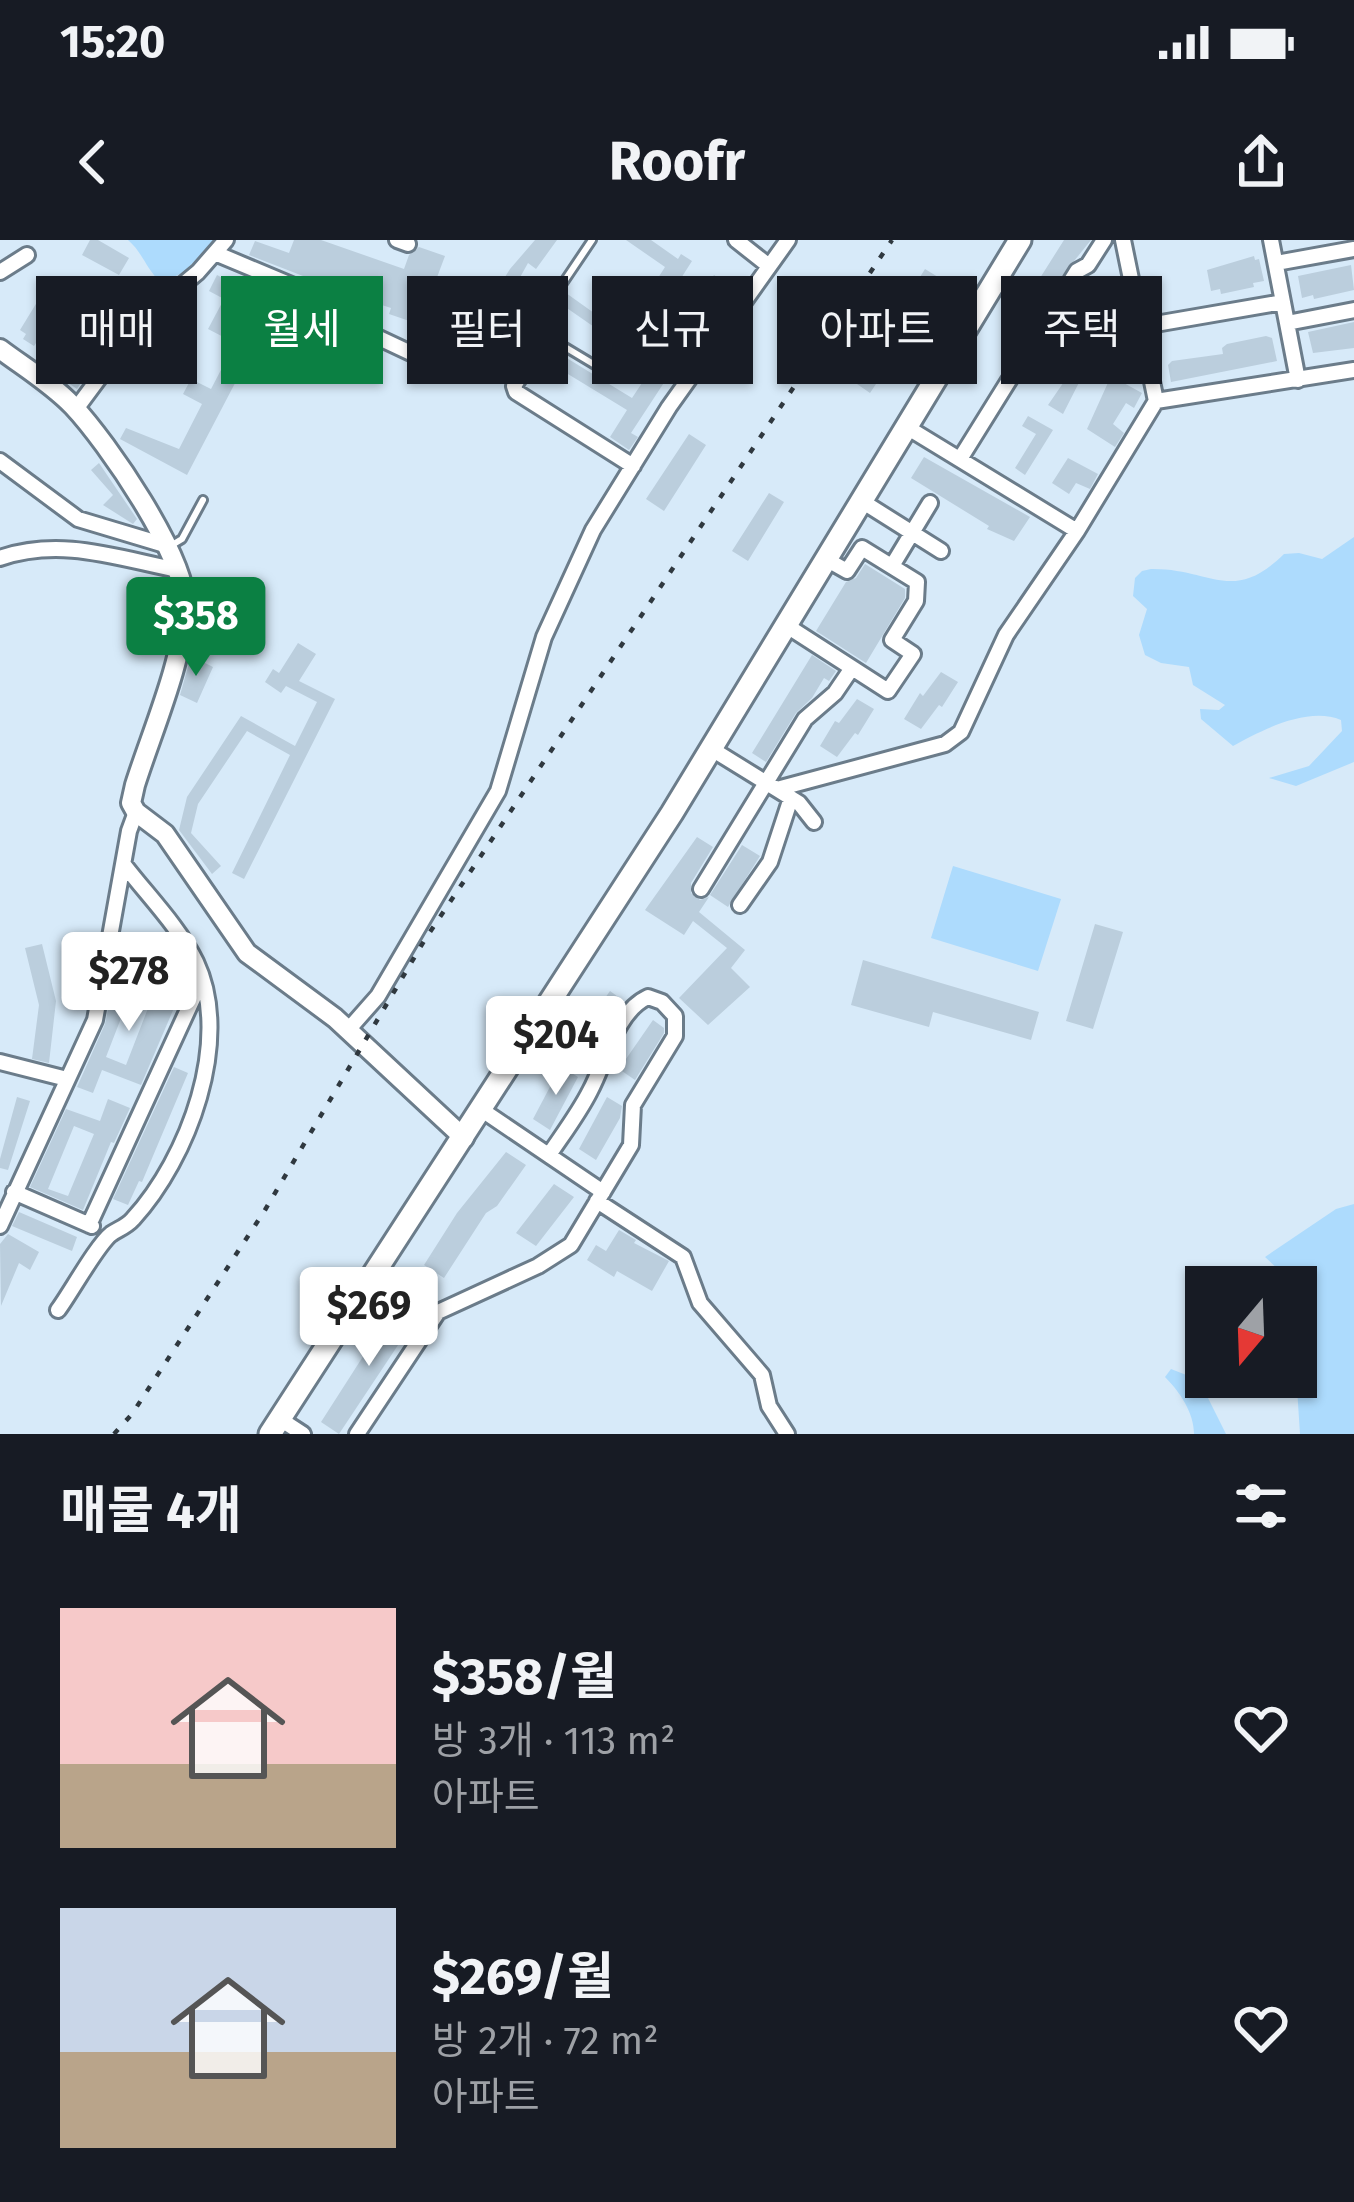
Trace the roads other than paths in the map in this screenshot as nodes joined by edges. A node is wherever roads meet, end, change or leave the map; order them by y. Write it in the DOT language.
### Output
graph roads {
  1 [pos="592,240"];
  2 [pos="736,240"];
  3 [pos="788,240"];
  4 [pos="1020,240"];
  5 [pos="1105,240"];
  6 [pos="1123,240"];
  7 [pos="1271,240"];
  8 [pos="221,246"];
  9 [pos="1354,249"];
  10 [pos="26,255"];
  11 [pos="1276,263"];
  12 [pos="769,266"];
  13 [pos="0,272"];
  14 [pos="568,276"];
  15 [pos="1129,276"];
  16 [pos="1283,302"];
  17 [pos="1354,310"];
  18 [pos="1287,323"];
  19 [pos="1162,324"];
  20 [pos="0,349"];
  21 [pos="407,351"];
  22 [pos="1354,370"];
  23 [pos="1298,380"];
  24 [pos="518,384"];
  25 [pos="1152,384"];
  26 [pos="1156,401"];
  27 [pos="76,409"];
  28 [pos="905,426"];
  29 [pos="960,459"];
  30 [pos="0,460"];
  31 [pos="633,466"];
  32 [pos="203,500"];
  33 [pos="860,500"];
  34 [pos="930,503"];
  35 [pos="1077,531"];
  36 [pos="912,532"];
  37 [pos="169,547"];
  38 [pos="941,551"];
  39 [pos="0,558"];
  40 [pos="824,559"];
  41 [pos="892,566"];
  42 [pos="178,570"];
  43 [pos="784,624"];
  44 [pos="852,668"];
  45 [pos="710,748"];
  46 [pos="771,786"];
  47 [pos="791,798"];
  48 [pos="136,812"];
  49 [pos="814,821"];
  50 [pos="125,866"];
  51 [pos="701,889"];
  52 [pos="740,905"];
  53 [pos="202,979"];
  54 [pos="348,1030"];
  55 [pos="0,1061"];
  56 [pos="68,1079"];
  57 [pos="482,1110"];
  58 [pos="464,1138"];
  59 [pos="549,1155"];
  60 [pos="14,1192"];
  61 [pos="600,1196"];
  62 [pos="88,1225"];
  63 [pos="0,1226"];
  64 [pos="111,1234"];
  65 [pos="58,1310"];
  66 [pos="275,1426"];
  67 [pos="303,1434"];
  68 [pos="357,1434"];
  69 [pos="787,1434"];
  1 -- 14 [label="lane"];
  2 -- 12 [label="street"];
  3 -- 12 [label="street"];
  4 -- 28 [label="main road"];
  5 -- 29 [label="street"];
  6 -- 15 [label="street"];
  7 -- 11 [label="street"];
  8 -- 21 [label="street"];
  8 -- 27 [label="street"];
  9 -- 11 [label="street"];
  10 -- 13 [label="street"];
  11 -- 16 [label="street"];
  12 -- 31 [label="street"];
  16 -- 18 [label="street"];
  16 -- 19 [label="street"];
  17 -- 18 [label="street"];
  18 -- 23 [label="street"];
  20 -- 27 [label="main road"];
  22 -- 23 [label="street"];
  23 -- 26 [label="street"];
  24 -- 31 [label="street"];
  25 -- 26 [label="street"];
  26 -- 35 [label="street"];
  27 -- 37 [label="main road"];
  28 -- 29 [label="street"];
  28 -- 33 [label="main road"];
  29 -- 35 [label="street"];
  30 -- 37 [label="street"];
  31 -- 54 [label="street"];
  32 -- 37 [label="lane"];
  33 -- 36 [label="street"];
  33 -- 40 [label="main road"];
  34 -- 36 [label="street"];
  35 -- 46 [label="street"];
  36 -- 38 [label="street"];
  36 -- 41 [label="street"];
  37 -- 42 [label="main road"];
  39 -- 42 [label="street"];
  40 -- 41 [label="street"];
  40 -- 43 [label="main road"];
  41 -- 44 [label="street"];
  42 -- 48 [label="main road"];
  43 -- 44 [label="street"];
  43 -- 45 [label="main road"];
  44 -- 46 [label="street"];
  45 -- 46 [label="street"];
  45 -- 57 [label="main road"];
  46 -- 47 [label="street"];
  46 -- 51 [label="street"];
  47 -- 49 [label="street"];
  47 -- 52 [label="street"];
  48 -- 50 [label="street"];
  48 -- 54 [label="main road"];
  50 -- 53 [label="street"];
  50 -- 56 [label="street"];
  53 -- 62 [label="street"];
  53 -- 64 [label="street"];
  54 -- 58 [label="main road"];
  55 -- 56 [label="street"];
  56 -- 60 [label="street"];
  57 -- 58 [label="main road"];
  57 -- 59 [label="street"];
  58 -- 66 [label="main road"];
  59 -- 61 [label="street"];
  59 -- 61 [label="street"];
  60 -- 62 [label="street"];
  60 -- 63 [label="street"];
  61 -- 68 [label="street"];
  61 -- 69 [label="street"];
  62 -- 64 [label="street"];
  64 -- 65 [label="street"];
  66 -- 67 [label="street"];
}
